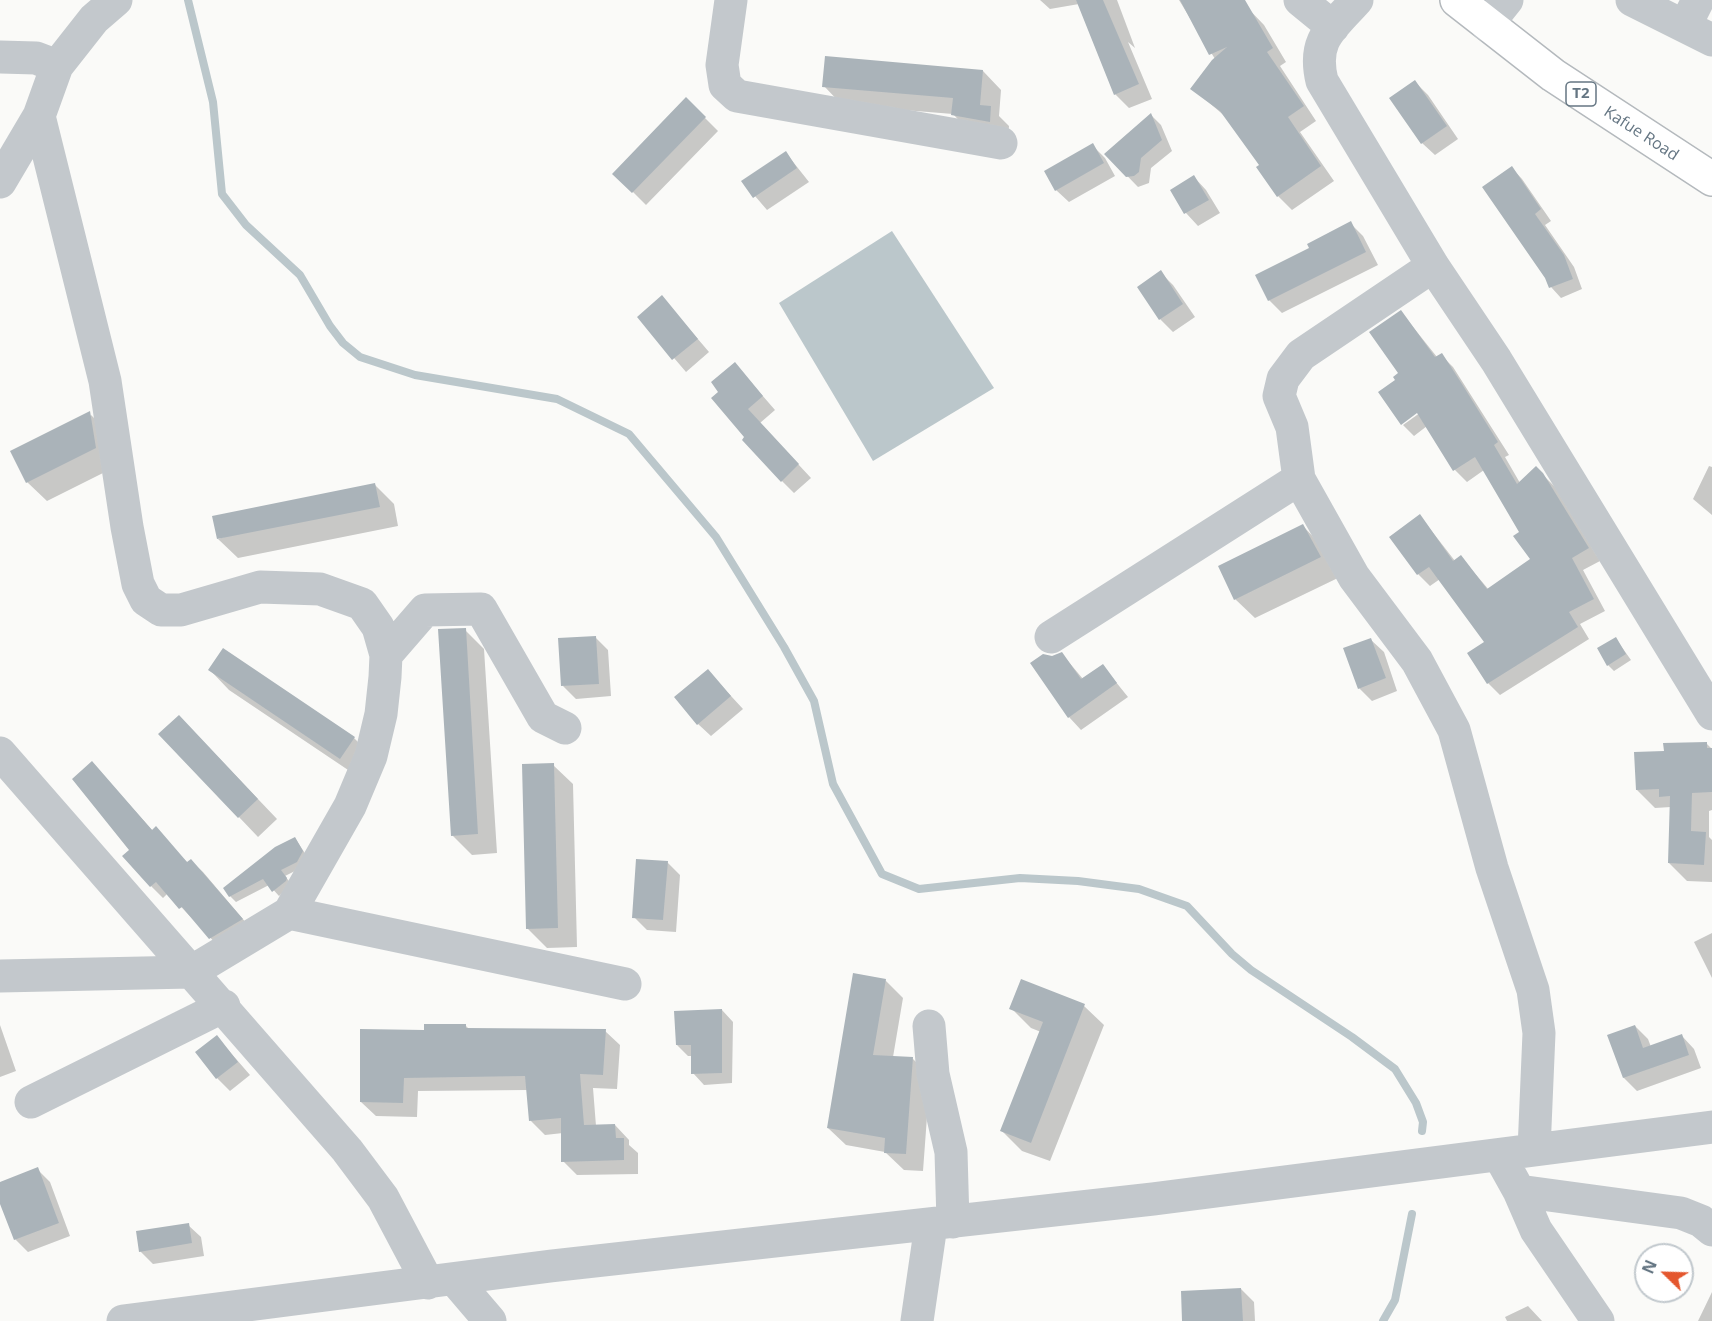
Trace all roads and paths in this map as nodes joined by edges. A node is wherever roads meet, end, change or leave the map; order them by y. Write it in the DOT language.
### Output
graph roads {
  1 [pos="116,0"];
  2 [pos="731,0"];
  3 [pos="1300,0"];
  4 [pos="1357,0"];
  5 [pos="1457,0"];
  6 [pos="1507,0"];
  7 [pos="1632,0"];
  8 [pos="1698,22"];
  9 [pos="1487,25"];
  10 [pos="1333,27"];
  11 [pos="0,57"];
  12 [pos="57,66"];
  13 [pos="39,116"];
  14 [pos="1001,143"];
  15 [pos="1712,179"];
  16 [pos="0,182"];
  17 [pos="1433,266"];
  18 [pos="1299,480"];
  19 [pos="1051,637"];
  20 [pos="386,655"];
  21 [pos="1712,714"];
  22 [pos="565,728"];
  23 [pos="0,753"];
  24 [pos="289,913"];
  25 [pos="191,972"];
  26 [pos="0,976"];
  27 [pos="625,984"];
  28 [pos="224,1006"];
  29 [pos="929,1026"];
  30 [pos="31,1102"];
  31 [pos="1712,1127"];
  32 [pos="1534,1150"];
  33 [pos="1499,1155"];
  34 [pos="1519,1191"];
  35 [pos="942,1224"];
  36 [pos="1712,1230"];
  37 [pos="442,1281"];
  38 [pos="123,1321"];
  39 [pos="490,1321"];
  40 [pos="916,1321"];
  41 [pos="1598,1321"];
  1 -- 12 [label="street"];
  2 -- 14 [label="street"];
  3 -- 10 [label="street"];
  4 -- 10 [label="street"];
  5 -- 9 [label="highway, Kafue Road / T2"];
  6 -- 9 [label="street"];
  7 -- 8 [label="street"];
  9 -- 15 [label="highway, Kafue Road / T2"];
  10 -- 17 [label="street"];
  11 -- 12 [label="street"];
  12 -- 13 [label="street"];
  13 -- 16 [label="street"];
  13 -- 20 [label="street"];
  17 -- 18 [label="street"];
  17 -- 21 [label="street"];
  18 -- 19 [label="street"];
  18 -- 32 [label="street"];
  20 -- 22 [label="street"];
  20 -- 24 [label="street"];
  23 -- 25 [label="street"];
  24 -- 25 [label="street"];
  24 -- 27 [label="street"];
  25 -- 26 [label="street"];
  25 -- 28 [label="street"];
  28 -- 30 [label="street"];
  28 -- 37 [label="street"];
  29 -- 35 [label="street"];
  31 -- 32 [label="street"];
  32 -- 33 [label="street"];
  33 -- 34 [label="street"];
  33 -- 35 [label="street"];
  34 -- 36 [label="street"];
  34 -- 41 [label="street"];
  35 -- 37 [label="street"];
  35 -- 40 [label="street"];
  37 -- 38 [label="street"];
  37 -- 39 [label="street"];
}
